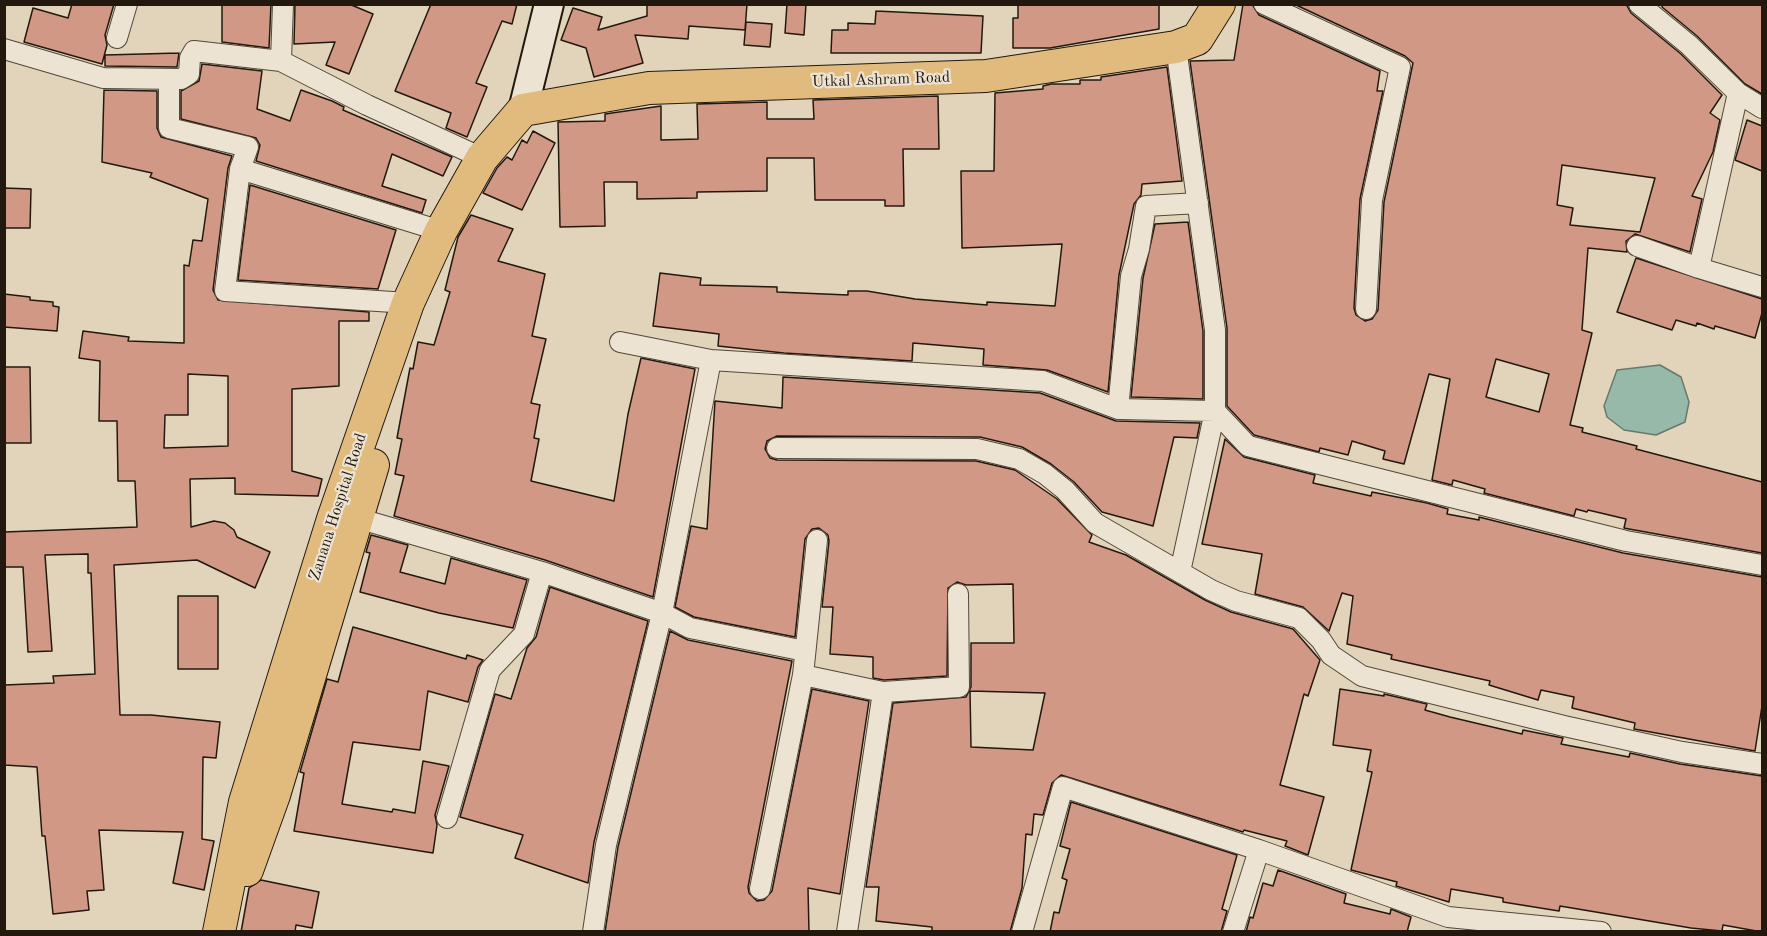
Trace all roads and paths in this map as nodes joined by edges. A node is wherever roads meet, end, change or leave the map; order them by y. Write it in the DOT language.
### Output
graph roads {
  1 [pos="127,4"];
  2 [pos="283,4"];
  3 [pos="549,4"];
  4 [pos="1219,4"];
  5 [pos="1264,4"];
  6 [pos="1639,4"];
  7 [pos="117,38"];
  8 [pos="1176,46"];
  9 [pos="4,49"];
  10 [pos="281,61"];
  11 [pos="169,79"];
  12 [pos="1738,93"];
  13 [pos="1762,108"];
  14 [pos="523,110"];
  15 [pos="494,151"];
  16 [pos="240,169"];
  17 [pos="1198,203"];
  18 [pos="441,231"];
  19 [pos="1637,246"];
  20 [pos="1699,268"];
  21 [pos="1762,287"];
  22 [pos="408,303"];
  23 [pos="1366,309"];
  24 [pos="620,342"];
  25 [pos="711,360"];
  26 [pos="1118,409"];
  27 [pos="1215,411"];
  28 [pos="777,448"];
  29 [pos="357,518"];
  30 [pos="817,540"];
  31 [pos="1762,565"];
  32 [pos="542,572"];
  33 [pos="1180,572"];
  34 [pos="958,594"];
  35 [pos="662,613"];
  36 [pos="804,651"];
  37 [pos="803,675"];
  38 [pos="883,692"];
  39 [pos="1762,764"];
  40 [pos="447,818"];
  41 [pos="1259,850"];
  42 [pos="760,889"];
  43 [pos="1447,925"];
  44 [pos="219,932"];
  45 [pos="226,932"];
  46 [pos="593,932"];
  47 [pos="847,932"];
  48 [pos="1022,932"];
  49 [pos="1233,932"];
  50 [pos="1601,932"];
  1 -- 7 [label="street"];
  2 -- 10 [label="street"];
  3 -- 14 [label="main road"];
  4 -- 8 [label="main road, Utkal Ashram Road"];
  5 -- 23 [label="street"];
  6 -- 12 [label="street"];
  8 -- 14 [label="main road, Utkal Ashram Road"];
  8 -- 17 [label="street"];
  9 -- 11 [label="street"];
  10 -- 11 [label="street"];
  10 -- 15 [label="street"];
  11 -- 16 [label="street"];
  12 -- 13 [label="street"];
  12 -- 20 [label="street"];
  14 -- 15 [label="main road, Zanana Hospital Road"];
  15 -- 18 [label="main road, Zanana Hospital Road"];
  15 -- 29 [label="main road"];
  16 -- 18 [label="street"];
  16 -- 22 [label="street"];
  17 -- 26 [label="street"];
  17 -- 27 [label="street"];
  18 -- 22 [label="main road, Zanana Hospital Road"];
  19 -- 20 [label="street"];
  20 -- 21 [label="street"];
  22 -- 44 [label="main road, Zanana Hospital Road"];
  24 -- 25 [label="street"];
  25 -- 26 [label="street"];
  25 -- 35 [label="street"];
  26 -- 27 [label="street"];
  27 -- 31 [label="street"];
  27 -- 33 [label="street"];
  28 -- 33 [label="street"];
  29 -- 32 [label="street"];
  29 -- 45 [label="main road"];
  30 -- 36 [label="street"];
  32 -- 35 [label="street"];
  32 -- 40 [label="street"];
  33 -- 39 [label="street"];
  34 -- 38 [label="street"];
  35 -- 36 [label="street"];
  35 -- 46 [label="street"];
  36 -- 37 [label="street"];
  37 -- 38 [label="street"];
  37 -- 42 [label="street"];
  38 -- 47 [label="street"];
  41 -- 43 [label="street"];
  41 -- 48 [label="street"];
  41 -- 49 [label="street"];
  43 -- 50 [label="street"];
}
